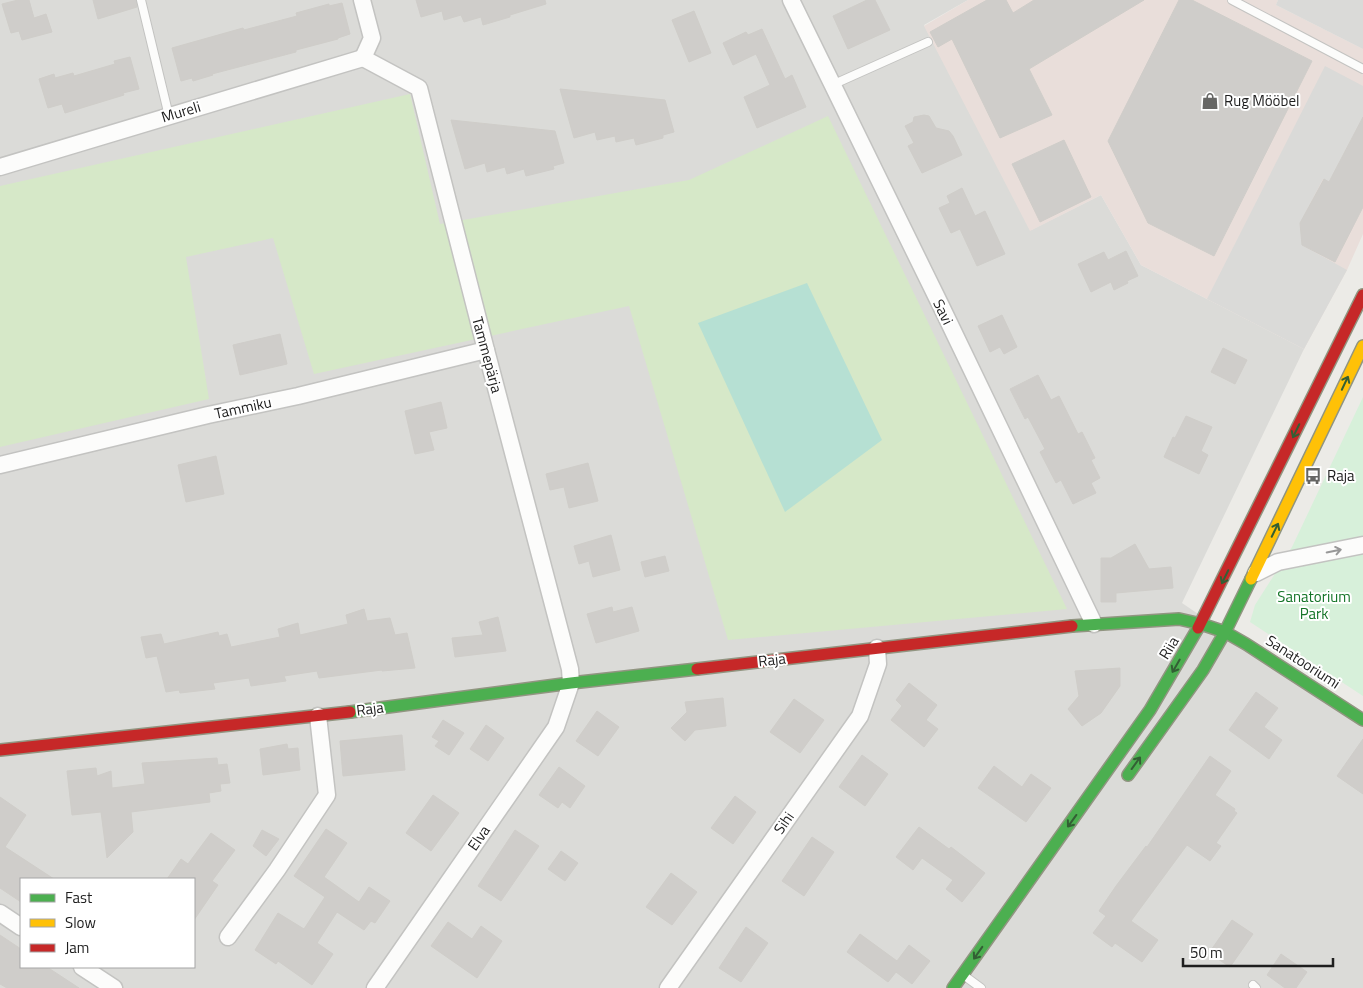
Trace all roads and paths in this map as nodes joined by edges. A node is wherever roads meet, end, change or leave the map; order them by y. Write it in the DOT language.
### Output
graph roads {
  1 [pos="141,0"];
  2 [pos="362,0"];
  3 [pos="791,0"];
  4 [pos="1232,0"];
  5 [pos="928,42"];
  6 [pos="363,58"];
  7 [pos="1363,69"];
  8 [pos="832,85"];
  9 [pos="168,116"];
  10 [pos="0,167"];
  11 [pos="1363,295"];
  12 [pos="1363,346"];
  13 [pos="486,350"];
  14 [pos="0,465"];
  15 [pos="1363,545"];
  16 [pos="1254,574"];
  17 [pos="1094,624"];
  18 [pos="1201,624"];
  19 [pos="1225,632"];
  20 [pos="877,648"];
  21 [pos="571,683"];
  22 [pos="318,716"];
  23 [pos="1363,720"];
  24 [pos="0,750"];
  25 [pos="1119,787"];
  26 [pos="0,913"];
  27 [pos="20,926"];
  28 [pos="228,937"];
  29 [pos="84,968"];
  30 [pos="963,975"];
  31 [pos="979,985"];
  32 [pos="114,988"];
  33 [pos="375,988"];
  34 [pos="668,988"];
  35 [pos="953,988"];
  1 -- 9 [label="lane"];
  2 -- 6 [label="street"];
  3 -- 8 [label="street, Savi"];
  4 -- 7 [label="lane"];
  5 -- 8 [label="lane"];
  6 -- 9 [label="street, Mureli"];
  6 -- 13 [label="street, Tammepärja"];
  8 -- 17 [label="street, Savi"];
  9 -- 10 [label="street, Mureli"];
  11 -- 18 [label="main road, Riia, one-way"];
  16 -- 12 [label="main road, one-way"];
  13 -- 14 [label="street, Tammiku"];
  13 -- 21 [label="street, Tammepärja"];
  16 -- 15 [label="street, one-way"];
  16 -- 19 [label="main road"];
  17 -- 18 [label="main road, Raja"];
  17 -- 20 [label="main road, Raja"];
  18 -- 19 [label="main road, Raja"];
  18 -- 30 [label="main road, Riia, one-way"];
  19 -- 23 [label="main road, Sanatooriumi"];
  25 -- 19 [label="main road, one-way"];
  20 -- 21 [label="main road, Raja"];
  20 -- 34 [label="street, Sihi"];
  21 -- 22 [label="main road, Raja"];
  21 -- 33 [label="street, Elva"];
  22 -- 24 [label="main road, Raja"];
  22 -- 28 [label="street"];
  26 -- 27 [label="street"];
  29 -- 32 [label="street"];
  30 -- 31 [label="lane"];
  30 -- 35 [label="main road, Riia"];
}
